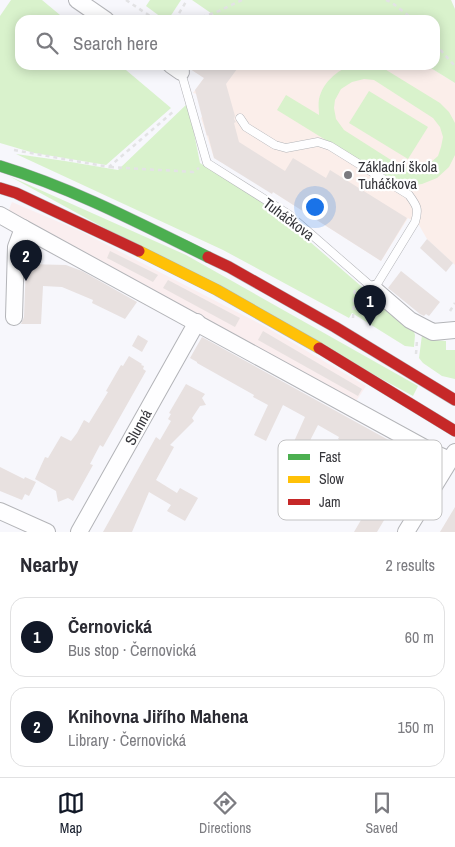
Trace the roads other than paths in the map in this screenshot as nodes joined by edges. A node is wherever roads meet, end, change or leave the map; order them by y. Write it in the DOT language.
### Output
graph roads {
  1 [pos="87,3"];
  2 [pos="100,15"];
  3 [pos="177,70"];
  4 [pos="240,118"];
  5 [pos="0,166"];
  6 [pos="0,188"];
  7 [pos="0,215"];
  8 [pos="23,228"];
  9 [pos="374,289"];
  10 [pos="14,317"];
  11 [pos="197,322"];
  12 [pos="455,330"];
  13 [pos="455,400"];
  14 [pos="455,431"];
  15 [pos="410,440"];
  16 [pos="452,456"];
  17 [pos="442,473"];
  18 [pos="0,511"];
  19 [pos="413,520"];
  20 [pos="46,532"];
  21 [pos="79,532"];
  22 [pos="406,532"];
  1 -- 2 [label="street"];
  3 -- 9 [label="lane, Tuháčkova"];
  4 -- 9 [label="lane"];
  5 -- 13 [label="main road"];
  6 -- 14 [label="main road"];
  7 -- 8 [label="street"];
  8 -- 10 [label="street"];
  8 -- 11 [label="street"];
  9 -- 12 [label="street, Tuháčkova"];
  11 -- 15 [label="street"];
  11 -- 21 [label="street, Slunná"];
  16 -- 17 [label="street"];
  18 -- 20 [label="street"];
  19 -- 22 [label="street"];
}
